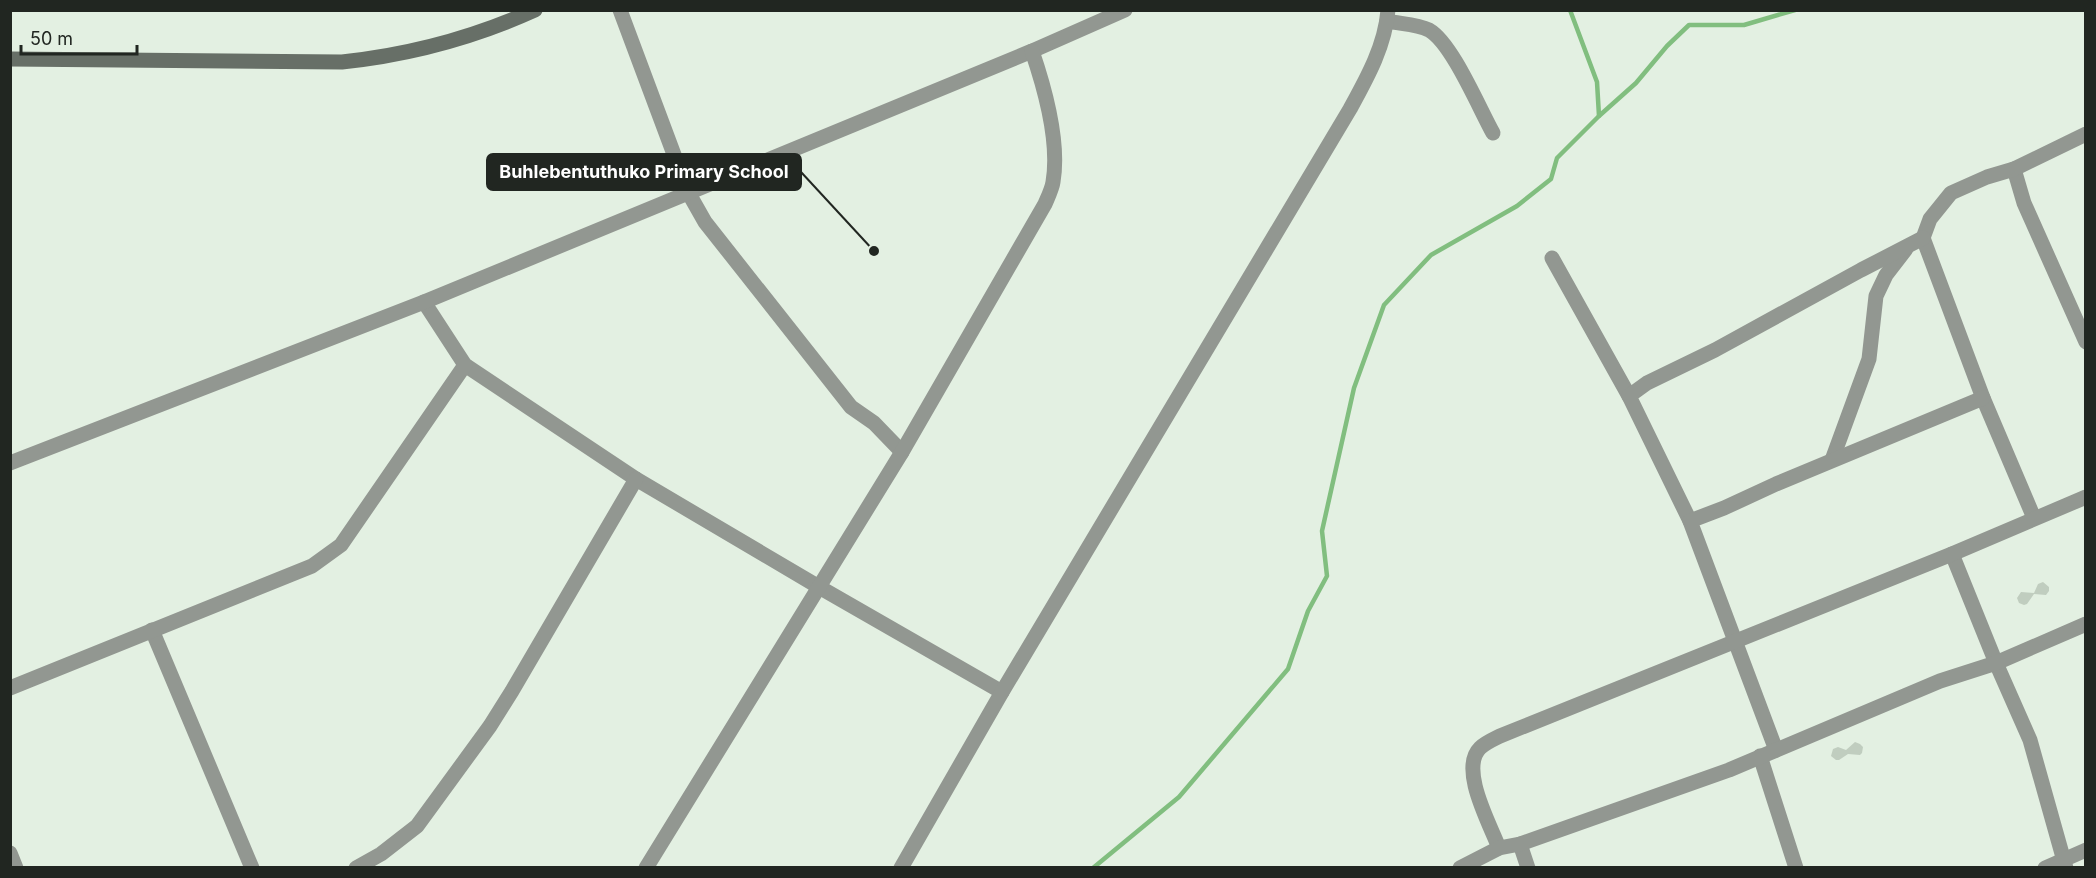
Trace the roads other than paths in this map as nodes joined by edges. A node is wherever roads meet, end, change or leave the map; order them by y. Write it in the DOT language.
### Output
graph roads {
  1 [pos="535,10"];
  2 [pos="620,10"];
  3 [pos="1125,10"];
  4 [pos="1388,16"];
  5 [pos="1032,51"];
  6 [pos="10,59"];
  7 [pos="1493,133"];
  8 [pos="2085,134"];
  9 [pos="2014,169"];
  10 [pos="688,192"];
  11 [pos="1923,238"];
  12 [pos="1908,247"];
  13 [pos="1552,258"];
  14 [pos="424,302"];
  15 [pos="2085,342"];
  16 [pos="465,365"];
  17 [pos="1629,396"];
  18 [pos="1983,398"];
  19 [pos="902,452"];
  20 [pos="1832,460"];
  21 [pos="10,463"];
  22 [pos="636,479"];
  23 [pos="2085,497"];
  24 [pos="2034,518"];
  25 [pos="1690,520"];
  26 [pos="1952,554"];
  27 [pos="819,587"];
  28 [pos="2085,624"];
  29 [pos="152,630"];
  30 [pos="1735,640"];
  31 [pos="1996,663"];
  32 [pos="10,688"];
  33 [pos="1002,692"];
  34 [pos="1776,750"];
  35 [pos="1760,756"];
  36 [pos="1520,844"];
  37 [pos="1499,848"];
  38 [pos="2085,850"];
  39 [pos="10,854"];
  40 [pos="2065,864"];
  41 [pos="16,867"];
  42 [pos="252,867"];
  43 [pos="356,867"];
  44 [pos="645,867"];
  45 [pos="901,867"];
  46 [pos="1460,867"];
  47 [pos="1528,867"];
  48 [pos="1796,867"];
  49 [pos="2045,867"];
  1 -- 6 [label="street"];
  2 -- 10 [label="street"];
  3 -- 5 [label="street"];
  4 -- 7 [label="street"];
  4 -- 33 [label="street"];
  5 -- 10 [label="street"];
  5 -- 19 [label="street"];
  8 -- 9 [label="street"];
  9 -- 11 [label="street"];
  9 -- 15 [label="street"];
  10 -- 14 [label="street"];
  10 -- 19 [label="street"];
  11 -- 12 [label="street"];
  11 -- 18 [label="street"];
  12 -- 17 [label="street"];
  12 -- 20 [label="street"];
  13 -- 17 [label="street"];
  14 -- 16 [label="street"];
  14 -- 21 [label="street"];
  16 -- 22 [label="street"];
  16 -- 29 [label="street"];
  17 -- 25 [label="street"];
  18 -- 20 [label="street"];
  18 -- 24 [label="street"];
  19 -- 27 [label="street"];
  20 -- 25 [label="street"];
  22 -- 27 [label="street"];
  22 -- 43 [label="street"];
  23 -- 24 [label="street"];
  24 -- 26 [label="street"];
  25 -- 30 [label="street"];
  26 -- 30 [label="street"];
  26 -- 31 [label="street"];
  27 -- 33 [label="street"];
  27 -- 44 [label="street"];
  28 -- 31 [label="street"];
  29 -- 32 [label="street"];
  29 -- 42 [label="street"];
  30 -- 34 [label="street"];
  30 -- 37 [label="street"];
  31 -- 34 [label="street"];
  31 -- 40 [label="street"];
  33 -- 45 [label="street"];
  34 -- 35 [label="street"];
  35 -- 36 [label="street"];
  35 -- 48 [label="street"];
  36 -- 37 [label="street"];
  36 -- 47 [label="street"];
  37 -- 46 [label="street"];
  38 -- 40 [label="street"];
  39 -- 41 [label="street"];
  40 -- 49 [label="street"];
}
